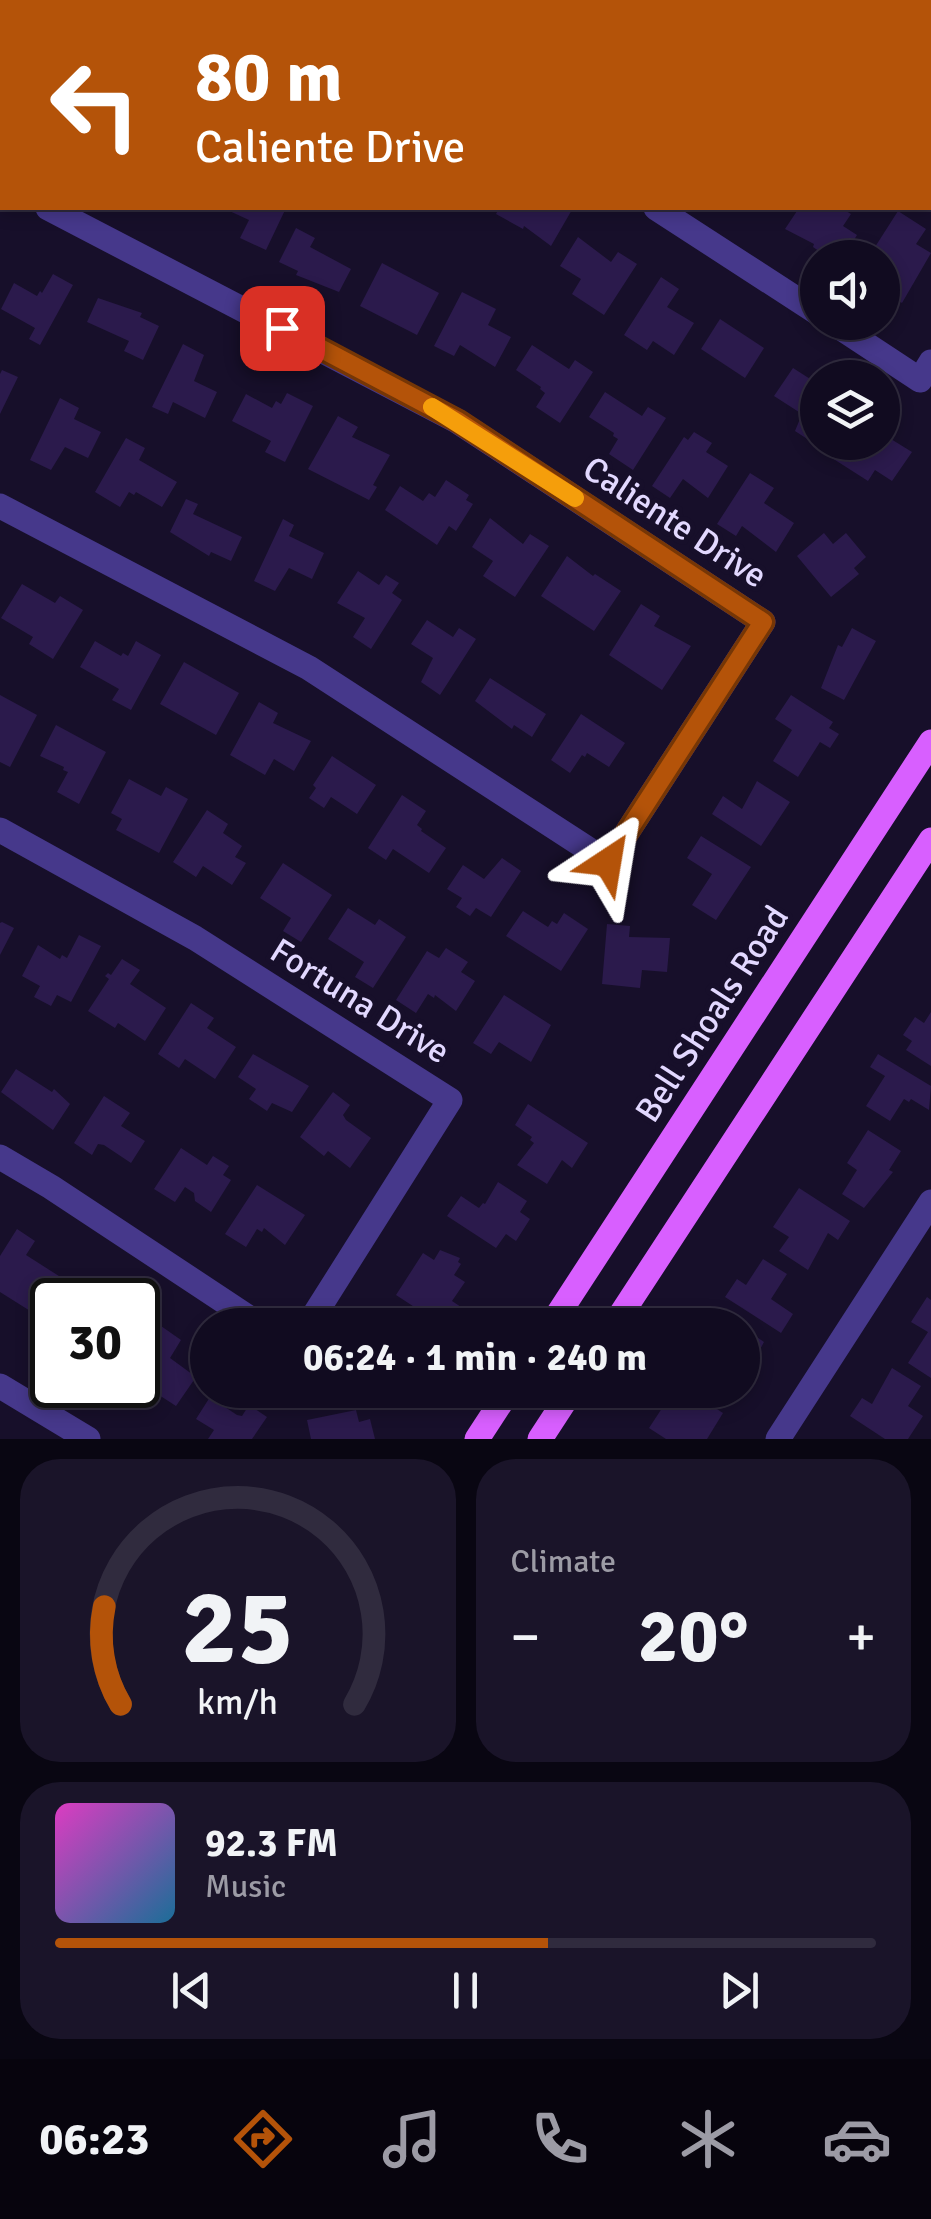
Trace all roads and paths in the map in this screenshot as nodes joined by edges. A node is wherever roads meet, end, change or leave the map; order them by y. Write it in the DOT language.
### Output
graph roads {
  1 [pos="52,210"];
  2 [pos="659,210"];
  3 [pos="800,301"];
  4 [pos="859,340"];
  5 [pos="931,362"];
  6 [pos="0,506"];
  7 [pos="931,742"];
  8 [pos="0,830"];
  9 [pos="931,840"];
  10 [pos="0,1157"];
  11 [pos="931,1202"];
  12 [pos="234,1308"];
  13 [pos="319,1308"];
  14 [pos="562,1308"];
  15 [pos="625,1308"];
  16 [pos="0,1386"];
  17 [pos="29,1406"];
  18 [pos="497,1408"];
  19 [pos="560,1408"];
  20 [pos="61,1439"];
  21 [pos="88,1439"];
  22 [pos="477,1439"];
  23 [pos="540,1439"];
  24 [pos="778,1439"];
  1 -- 6 [label="street, Caliente Drive"];
  2 -- 3 [label="street"];
  4 -- 5 [label="street"];
  7 -- 14 [label="main road, Bell Shoals Road"];
  8 -- 13 [label="street, Fortuna Drive"];
  9 -- 15 [label="main road"];
  10 -- 12 [label="street"];
  11 -- 24 [label="street"];
  16 -- 17 [label="street"];
  17 -- 20 [label="street"];
  17 -- 21 [label="street"];
  18 -- 22 [label="main road"];
  19 -- 23 [label="main road"];
}
